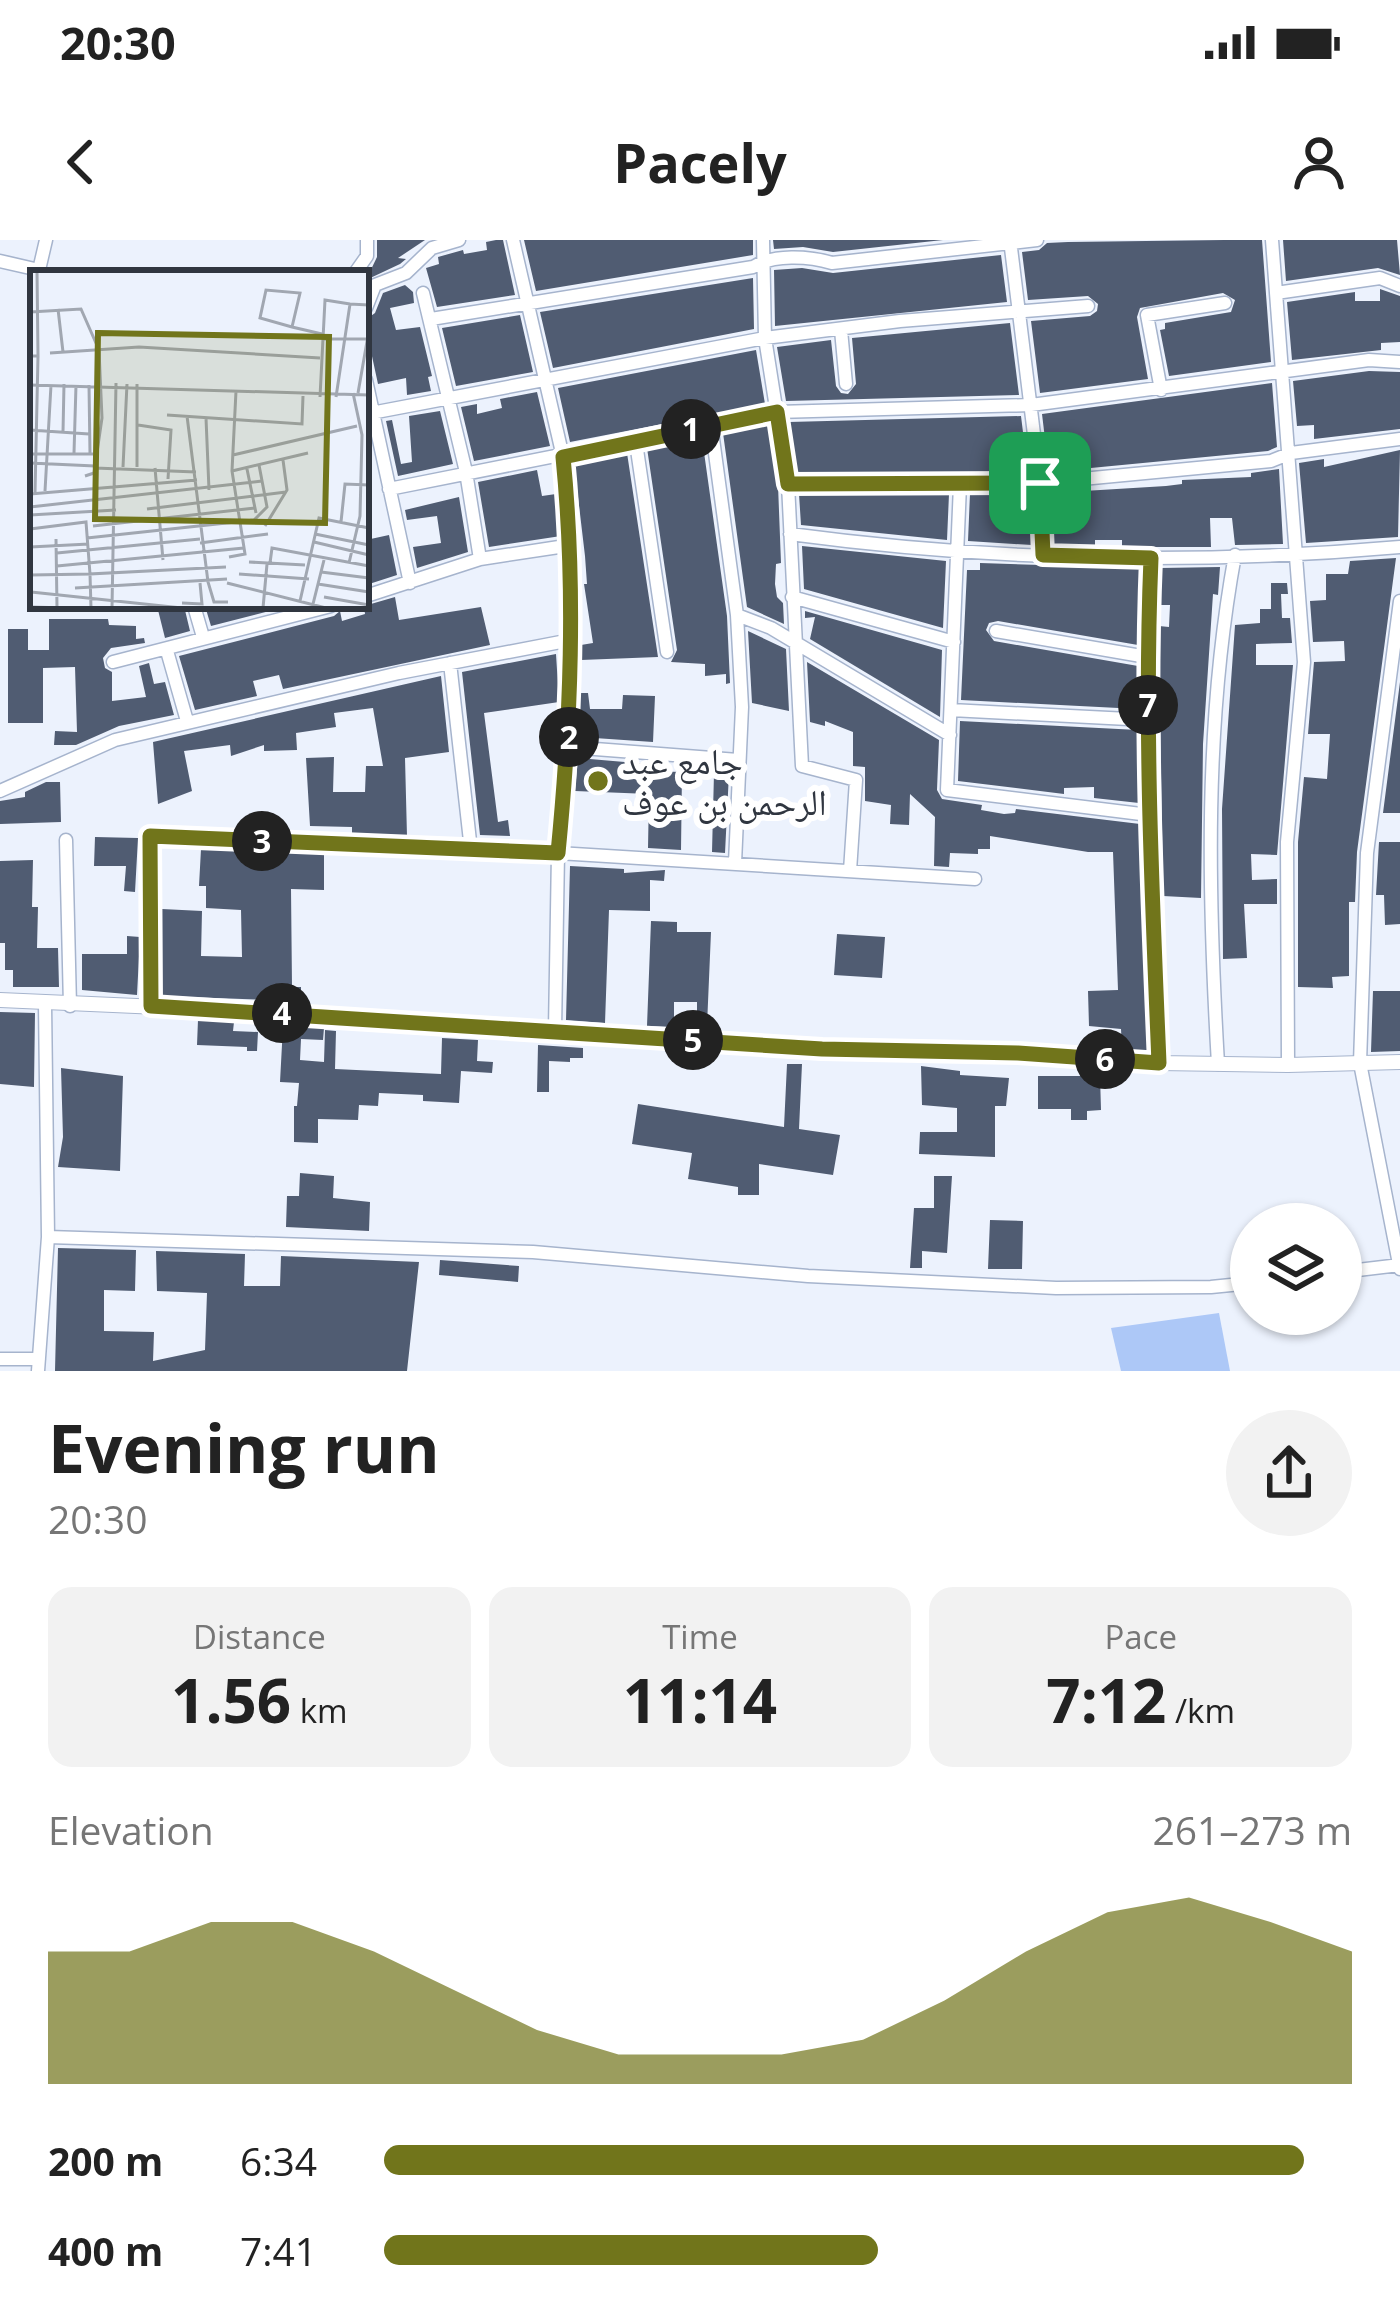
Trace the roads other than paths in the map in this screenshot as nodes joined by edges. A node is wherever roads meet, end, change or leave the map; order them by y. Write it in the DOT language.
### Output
graph roads {
  1 [pos="46,240"];
  2 [pos="367,240"];
  3 [pos="459,240"];
  4 [pos="513,240"];
  5 [pos="763,240"];
  6 [pos="1037,240"];
  7 [pos="1272,240"];
  8 [pos="1011,242"];
  9 [pos="0,261"];
  10 [pos="762,261"];
  11 [pos="357,270"];
  12 [pos="1400,286"];
  13 [pos="423,293"];
  14 [pos="1276,293"];
  15 [pos="369,300"];
  16 [pos="1226,303"];
  17 [pos="526,305"];
  18 [pos="1088,306"];
  19 [pos="1019,310"];
  20 [pos="431,319"];
  21 [pos="841,330"];
  22 [pos="765,338"];
  23 [pos="1400,362"];
  24 [pos="1280,373"];
  25 [pos="545,377"];
  26 [pos="846,384"];
  27 [pos="1160,390"];
  28 [pos="448,396"];
  29 [pos="1030,405"];
  30 [pos="777,412"];
  31 [pos="369,413"];
  32 [pos="711,424"];
  33 [pos="1400,439"];
  34 [pos="636,443"];
  35 [pos="1286,455"];
  36 [pos="563,457"];
  37 [pos="466,472"];
  38 [pos="1040,483"];
  39 [pos="788,484"];
  40 [pos="960,485"];
  41 [pos="389,489"];
  42 [pos="790,534"];
  43 [pos="572,544"];
  44 [pos="1400,547"];
  45 [pos="1294,553"];
  46 [pos="959,554"];
  47 [pos="1043,555"];
  48 [pos="1235,555"];
  49 [pos="1151,558"];
  50 [pos="480,559"];
  51 [pos="410,583"];
  52 [pos="369,595"];
  53 [pos="792,597"];
  54 [pos="1400,601"];
  55 [pos="195,609"];
  56 [pos="263,609"];
  57 [pos="320,609"];
  58 [pos="737,615"];
  59 [pos="266,624"];
  60 [pos="997,631"];
  61 [pos="1399,634"];
  62 [pos="203,638"];
  63 [pos="571,640"];
  64 [pos="954,642"];
  65 [pos="794,645"];
  66 [pos="167,651"];
  67 [pos="667,652"];
  68 [pos="1147,657"];
  69 [pos="113,662"];
  70 [pos="450,663"];
  71 [pos="951,710"];
  72 [pos="1148,720"];
  73 [pos="187,722"];
  74 [pos="950,735"];
  75 [pos="569,746"];
  76 [pos="738,760"];
  77 [pos="0,791"];
  78 [pos="1149,814"];
  79 [pos="66,840"];
  80 [pos="471,850"];
  81 [pos="558,853"];
  82 [pos="735,863"];
  83 [pos="850,871"];
  84 [pos="975,878"];
  85 [pos="0,1000"];
  86 [pos="45,1004"];
  87 [pos="70,1006"];
  88 [pos="151,1006"];
  89 [pos="555,1030"];
  90 [pos="1400,1062"];
  91 [pos="1159,1063"];
  92 [pos="1360,1063"];
  93 [pos="1218,1064"];
  94 [pos="1288,1065"];
  95 [pos="48,1238"];
  96 [pos="1399,1266"];
  97 [pos="1362,1270"];
  98 [pos="1230,1284"];
  99 [pos="0,1359"];
  100 [pos="39,1365"];
  1 -- 9 [label="street"];
  2 -- 11 [label="street"];
  3 -- 15 [label="street"];
  4 -- 17 [label="street"];
  5 -- 10 [label="street"];
  6 -- 8 [label="street"];
  7 -- 14 [label="street"];
  8 -- 10 [label="street"];
  8 -- 19 [label="street"];
  10 -- 17 [label="street"];
  10 -- 22 [label="street"];
  12 -- 14 [label="street"];
  13 -- 20 [label="street"];
  14 -- 24 [label="street"];
  16 -- 27 [label="street"];
  17 -- 20 [label="street"];
  17 -- 25 [label="street"];
  18 -- 19 [label="street"];
  19 -- 21 [label="street"];
  19 -- 29 [label="street"];
  20 -- 28 [label="street"];
  21 -- 22 [label="street"];
  21 -- 26 [label="street"];
  22 -- 25 [label="street"];
  22 -- 30 [label="street"];
  23 -- 24 [label="street"];
  24 -- 27 [label="street"];
  24 -- 35 [label="street"];
  25 -- 28 [label="street"];
  25 -- 36 [label="street"];
  27 -- 29 [label="street"];
  28 -- 31 [label="street"];
  28 -- 37 [label="street"];
  29 -- 30 [label="street"];
  29 -- 38 [label="street"];
  30 -- 32 [label="street"];
  30 -- 39 [label="street"];
  31 -- 41 [label="street"];
  32 -- 34 [label="street"];
  32 -- 58 [label="street"];
  33 -- 35 [label="street"];
  34 -- 36 [label="street"];
  34 -- 67 [label="street"];
  35 -- 38 [label="street"];
  35 -- 45 [label="street"];
  36 -- 37 [label="street"];
  36 -- 43 [label="street"];
  37 -- 41 [label="street"];
  37 -- 50 [label="street"];
  38 -- 40 [label="street"];
  38 -- 47 [label="street"];
  39 -- 40 [label="street"];
  39 -- 42 [label="street"];
  40 -- 46 [label="street"];
  41 -- 51 [label="street"];
  42 -- 46 [label="street"];
  42 -- 53 [label="street"];
  43 -- 50 [label="street"];
  43 -- 63 [label="street"];
  44 -- 45 [label="street"];
  45 -- 48 [label="street"];
  45 -- 94 [label="street"];
  46 -- 47 [label="street"];
  46 -- 64 [label="street"];
  47 -- 49 [label="street"];
  48 -- 49 [label="street"];
  48 -- 93 [label="street"];
  49 -- 68 [label="street"];
  50 -- 51 [label="street"];
  51 -- 52 [label="street"];
  53 -- 64 [label="street"];
  53 -- 65 [label="street"];
  54 -- 61 [label="street"];
  55 -- 62 [label="street"];
  56 -- 59 [label="street"];
  57 -- 59 [label="street"];
  58 -- 65 [label="street"];
  58 -- 76 [label="street"];
  59 -- 62 [label="street"];
  60 -- 68 [label="street"];
  61 -- 92 [label="street"];
  62 -- 66 [label="street"];
  63 -- 70 [label="street"];
  63 -- 75 [label="street"];
  64 -- 71 [label="street"];
  65 -- 74 [label="street"];
  65 -- 83 [label="street"];
  66 -- 69 [label="street"];
  66 -- 73 [label="street"];
  68 -- 72 [label="street"];
  70 -- 73 [label="street"];
  70 -- 80 [label="street"];
  71 -- 72 [label="street"];
  71 -- 74 [label="street"];
  72 -- 78 [label="street"];
  73 -- 77 [label="street"];
  74 -- 78 [label="street"];
  75 -- 76 [label="street"];
  75 -- 81 [label="street"];
  76 -- 82 [label="street"];
  78 -- 91 [label="street"];
  79 -- 87 [label="street"];
  80 -- 81 [label="street"];
  80 -- 88 [label="street"];
  81 -- 82 [label="street"];
  81 -- 89 [label="street"];
  82 -- 83 [label="street"];
  83 -- 84 [label="street"];
  85 -- 86 [label="street"];
  86 -- 87 [label="street"];
  86 -- 95 [label="street"];
  87 -- 88 [label="street"];
  88 -- 89 [label="street"];
  89 -- 91 [label="street"];
  90 -- 92 [label="street"];
  91 -- 93 [label="street"];
  92 -- 94 [label="street"];
  92 -- 96 [label="street"];
  93 -- 94 [label="street"];
  95 -- 98 [label="street"];
  95 -- 100 [label="street"];
  96 -- 97 [label="street"];
  99 -- 100 [label="street"];
}
